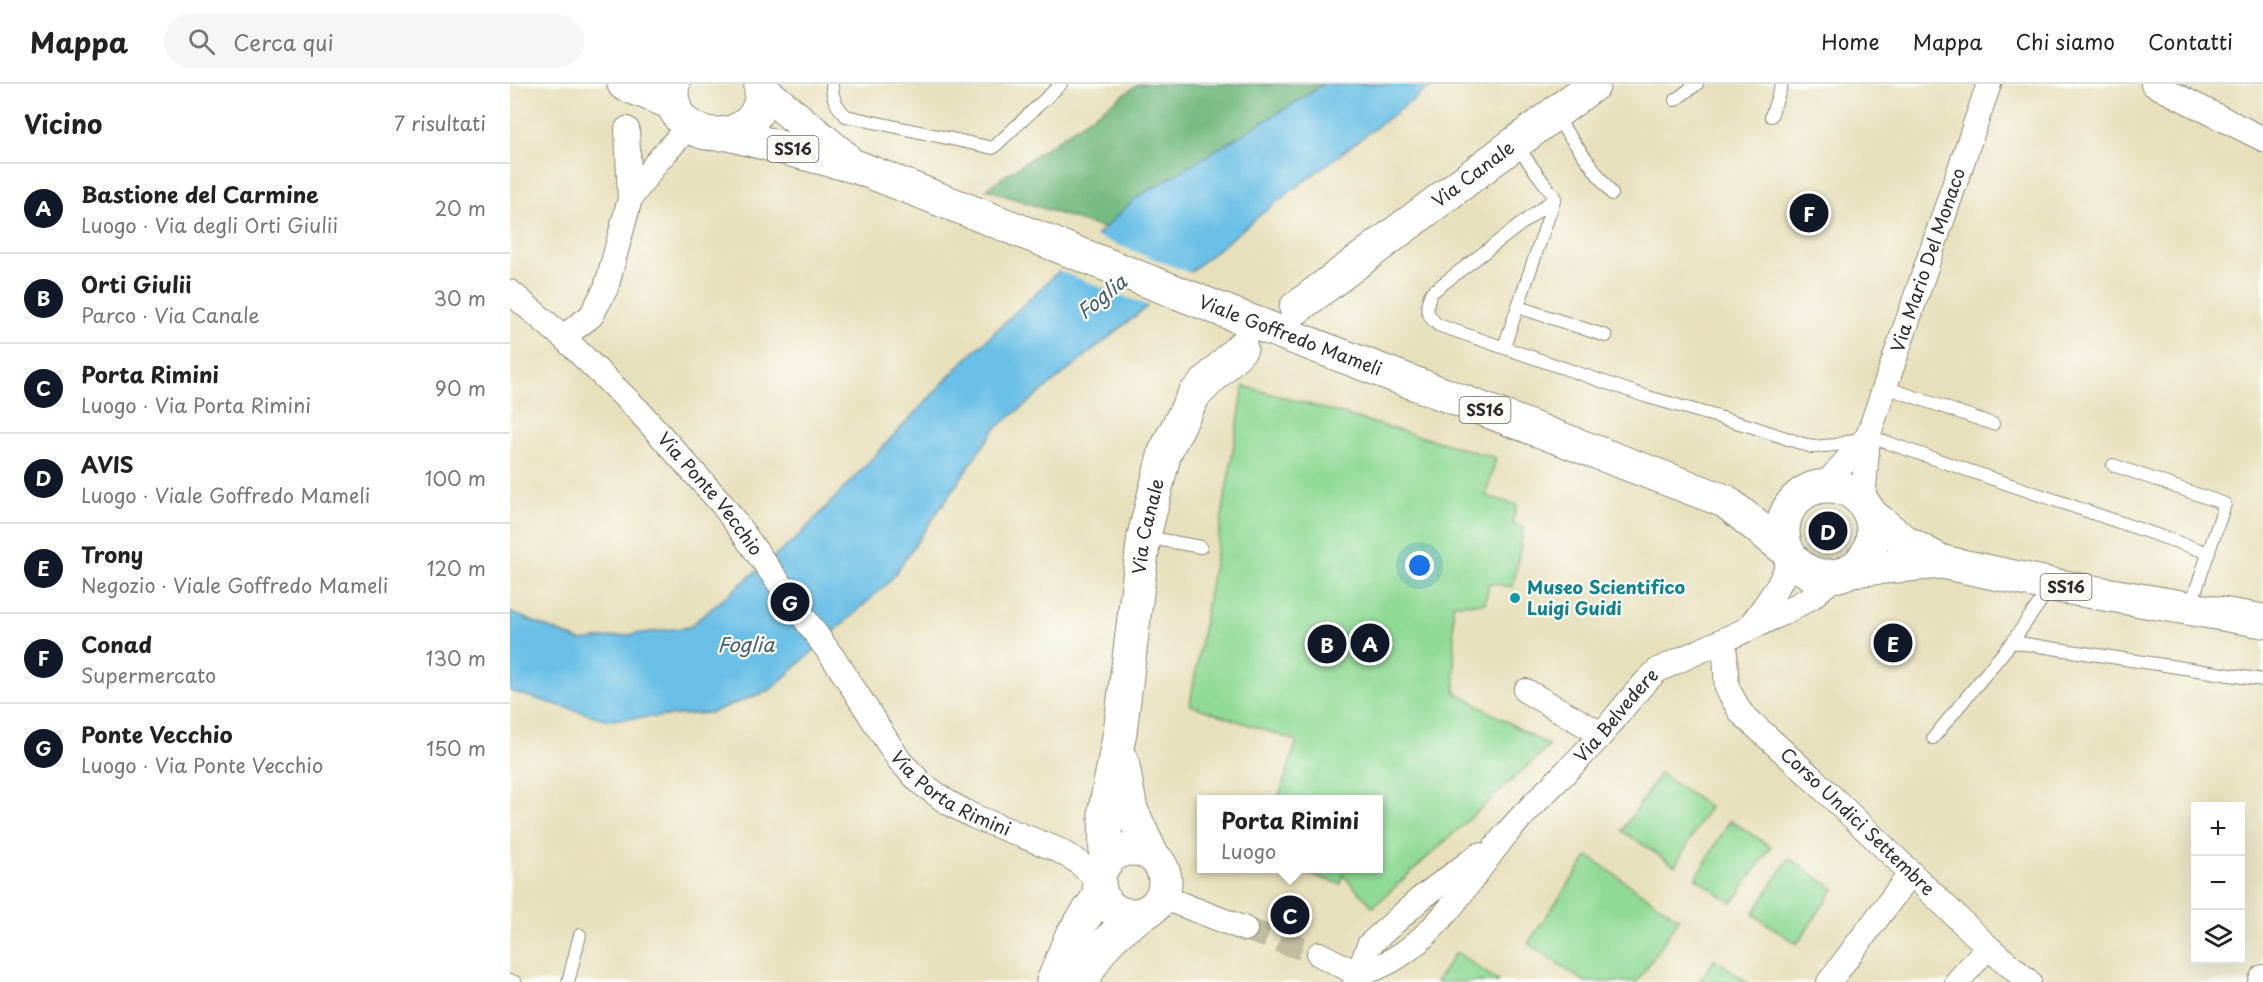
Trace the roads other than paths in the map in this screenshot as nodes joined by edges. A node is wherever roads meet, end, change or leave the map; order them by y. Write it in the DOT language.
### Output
graph roads {
  1 [pos="624,84"];
  2 [pos="832,84"];
  3 [pos="1061,84"];
  4 [pos="1594,84"];
  5 [pos="1697,84"];
  6 [pos="1782,84"];
  7 [pos="1989,84"];
  8 [pos="2153,84"];
  9 [pos="761,87"];
  10 [pos="1675,100"];
  11 [pos="678,105"];
  12 [pos="1553,114"];
  13 [pos="1771,116"];
  14 [pos="627,129"];
  15 [pos="729,134"];
  16 [pos="2263,139"];
  17 [pos="1514,143"];
  18 [pos="857,167"];
  19 [pos="1612,194"];
  20 [pos="1555,198"];
  21 [pos="630,200"];
  22 [pos="510,292"];
  23 [pos="1518,306"];
  24 [pos="1296,308"];
  25 [pos="1243,333"];
  26 [pos="1606,336"];
  27 [pos="563,337"];
  28 [pos="1504,347"];
  29 [pos="1885,387"];
  30 [pos="1993,424"];
  31 [pos="1868,436"];
  32 [pos="2113,465"];
  33 [pos="1812,490"];
  34 [pos="1725,501"];
  35 [pos="1867,508"];
  36 [pos="1144,536"];
  37 [pos="1201,547"];
  38 [pos="1788,553"];
  39 [pos="2208,553"];
  40 [pos="1942,562"];
  41 [pos="1844,573"];
  42 [pos="2052,585"];
  43 [pos="2190,608"];
  44 [pos="2263,621"];
  45 [pos="1749,627"];
  46 [pos="1724,640"];
  47 [pos="2012,642"];
  48 [pos="839,666"];
  49 [pos="2263,680"];
  50 [pos="1526,691"];
  51 [pos="1120,732"];
  52 [pos="1601,734"];
  53 [pos="1933,738"];
  54 [pos="1152,855"];
  55 [pos="1911,873"];
  56 [pos="1102,878"];
  57 [pos="1152,906"];
  58 [pos="1245,929"];
  59 [pos="580,935"];
  60 [pos="1988,947"];
  61 [pos="1319,954"];
  62 [pos="2263,977"];
  63 [pos="1356,978"];
  64 [pos="510,981"];
  65 [pos="514,982"];
  66 [pos="568,982"];
  67 [pos="1053,982"];
  68 [pos="1082,982"];
  69 [pos="1829,982"];
  70 [pos="1957,982"];
  71 [pos="2029,982"];
  72 [pos="2259,982"];
  1 -- 11 [label="main road, Viale Goffredo Mameli"];
  2 -- 3 [label="lane"];
  4 -- 12 [label="main road, Via Canale"];
  5 -- 10 [label="lane"];
  6 -- 13 [label="lane"];
  7 -- 29 [label="street, Via Mario Del Monaco"];
  8 -- 16 [label="street"];
  9 -- 15 [label="main road"];
  9 -- 18 [label="main road, Viale Goffredo Mameli / SS16"];
  11 -- 15 [label="main road, Viale Goffredo Mameli"];
  11 -- 21 [label="street"];
  12 -- 17 [label="main road, Via Canale"];
  12 -- 19 [label="lane"];
  14 -- 21 [label="street"];
  15 -- 18 [label="main road, Viale Goffredo Mameli / SS16"];
  17 -- 20 [label="lane"];
  17 -- 24 [label="main road, Via Canale"];
  18 -- 25 [label="main road, Viale Goffredo Mameli / SS16"];
  20 -- 23 [label="lane"];
  20 -- 28 [label="lane"];
  21 -- 27 [label="street"];
  22 -- 27 [label="street, Via Ponte Vecchio"];
  23 -- 26 [label="lane"];
  23 -- 28 [label="lane"];
  25 -- 34 [label="main road, Viale Goffredo Mameli / SS16"];
  25 -- 36 [label="main road, Via Canale"];
  27 -- 48 [label="street, Via Ponte Vecchio"];
  28 -- 31 [label="lane"];
  29 -- 30 [label="lane"];
  29 -- 31 [label="street, Via Mario Del Monaco"];
  31 -- 33 [label="street, Via Mario Del Monaco"];
  31 -- 35 [label="street, Via Mario Del Monaco"];
  31 -- 39 [label="lane"];
  32 -- 39 [label="lane"];
  33 -- 34 [label="main road, Viale Goffredo Mameli / SS16"];
  33 -- 35 [label="main road, Viale Goffredo Mameli / SS16"];
  33 -- 38 [label="main road"];
  34 -- 38 [label="main road, Viale Goffredo Mameli / SS16"];
  35 -- 40 [label="main road, Viale Goffredo Mameli / SS16"];
  35 -- 41 [label="main road"];
  36 -- 37 [label="lane"];
  36 -- 51 [label="main road, Via Canale"];
  38 -- 41 [label="main road, Viale Goffredo Mameli / SS16"];
  38 -- 45 [label="street, Via Belvedere"];
  39 -- 43 [label="lane"];
  40 -- 41 [label="main road, Viale Goffredo Mameli / SS16"];
  40 -- 42 [label="main road, Viale Goffredo Mameli / SS16"];
  41 -- 45 [label="street, Via Belvedere"];
  42 -- 43 [label="main road, Viale Goffredo Mameli / SS16"];
  42 -- 47 [label="lane"];
  43 -- 44 [label="main road, Viale Goffredo Mameli / SS16"];
  45 -- 46 [label="street, Via Belvedere"];
  46 -- 52 [label="street, Via Belvedere"];
  46 -- 55 [label="street, Corso Undici Settembre"];
  47 -- 49 [label="lane"];
  47 -- 53 [label="lane"];
  48 -- 56 [label="street, Via Porta Rimini"];
  50 -- 52 [label="street"];
  51 -- 54 [label="main road, Via Canale"];
  51 -- 56 [label="main road, Via Canale"];
  52 -- 63 [label="street, Via Belvedere"];
  54 -- 56 [label="main road"];
  54 -- 57 [label="main road"];
  55 -- 60 [label="street, Corso Undici Settembre"];
  55 -- 69 [label="street"];
  56 -- 57 [label="main road, Via Porta Rimini"];
  56 -- 67 [label="main road"];
  57 -- 58 [label="street, Via Porta Rimini"];
  57 -- 68 [label="main road"];
  59 -- 66 [label="lane"];
  60 -- 70 [label="street"];
  60 -- 71 [label="street, Corso Undici Settembre"];
  61 -- 63 [label="street"];
  62 -- 72 [label="street"];
  64 -- 65 [label="lane"];
}
